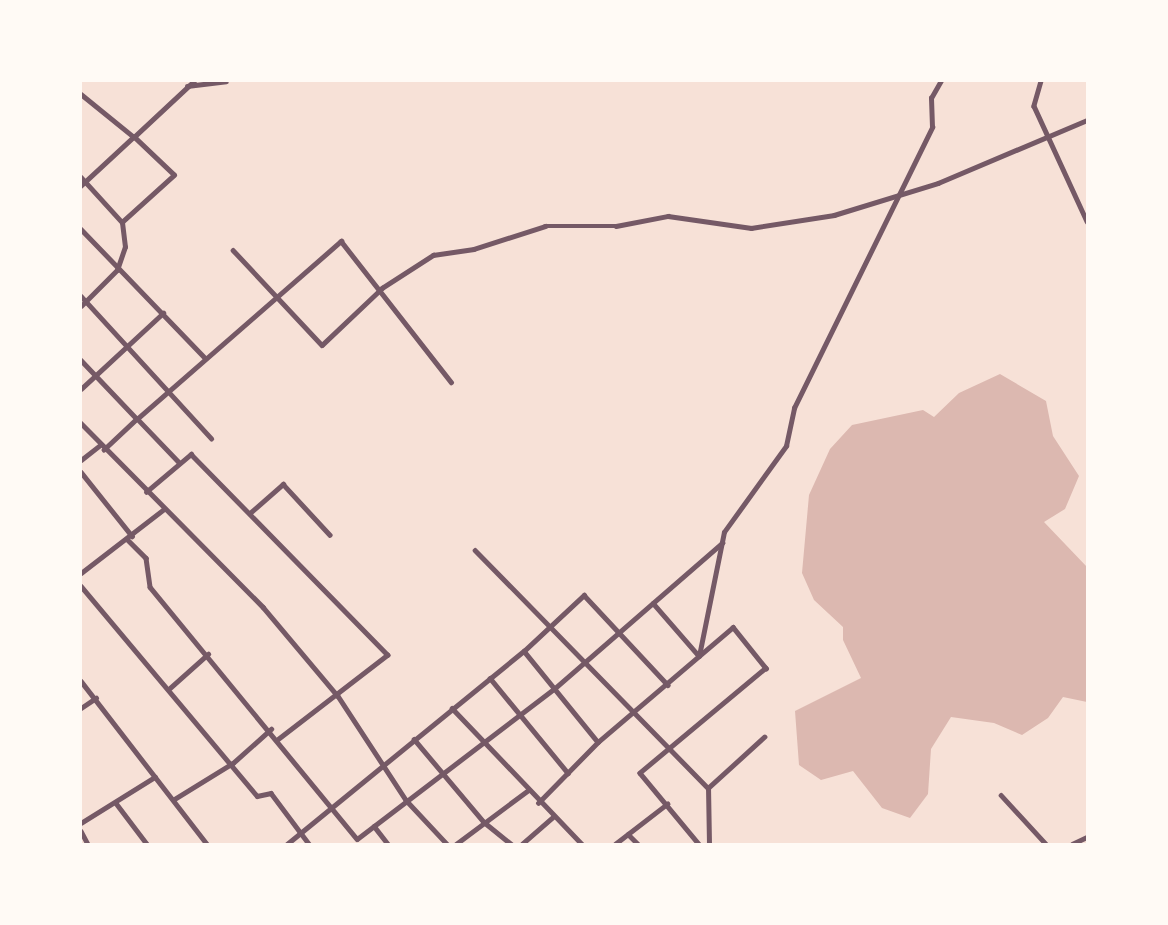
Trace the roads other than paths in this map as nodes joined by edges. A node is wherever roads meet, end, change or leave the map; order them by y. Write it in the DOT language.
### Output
graph roads {
  1 [pos="194,81"];
  2 [pos="226,81"];
  3 [pos="941,81"];
  4 [pos="1041,81"];
  5 [pos="187,86"];
  6 [pos="81,94"];
  7 [pos="1087,120"];
  8 [pos="1048,136"];
  9 [pos="134,137"];
  10 [pos="81,177"];
  11 [pos="86,182"];
  12 [pos="81,186"];
  13 [pos="900,197"];
  14 [pos="1087,221"];
  15 [pos="122,222"];
  16 [pos="81,229"];
  17 [pos="233,250"];
  18 [pos="117,270"];
  19 [pos="382,288"];
  20 [pos="81,296"];
  21 [pos="273,296"];
  22 [pos="86,301"];
  23 [pos="81,306"];
  24 [pos="163,313"];
  25 [pos="128,345"];
  26 [pos="204,357"];
  27 [pos="81,360"];
  28 [pos="96,375"];
  29 [pos="451,382"];
  30 [pos="81,389"];
  31 [pos="166,391"];
  32 [pos="137,418"];
  33 [pos="81,423"];
  34 [pos="211,438"];
  35 [pos="99,445"];
  36 [pos="104,450"];
  37 [pos="81,460"];
  38 [pos="179,463"];
  39 [pos="81,472"];
  40 [pos="146,492"];
  41 [pos="164,509"];
  42 [pos="250,513"];
  43 [pos="330,535"];
  44 [pos="129,537"];
  45 [pos="722,543"];
  46 [pos="475,550"];
  47 [pos="81,573"];
  48 [pos="81,586"];
  49 [pos="653,603"];
  50 [pos="552,625"];
  51 [pos="618,633"];
  52 [pos="524,651"];
  53 [pos="207,654"];
  54 [pos="699,656"];
  55 [pos="585,662"];
  56 [pos="489,678"];
  57 [pos="81,681"];
  58 [pos="668,685"];
  59 [pos="170,688"];
  60 [pos="554,689"];
  61 [pos="338,696"];
  62 [pos="96,698"];
  63 [pos="81,708"];
  64 [pos="452,708"];
  65 [pos="635,714"];
  66 [pos="520,715"];
  67 [pos="272,729"];
  68 [pos="764,737"];
  69 [pos="414,739"];
  70 [pos="279,740"];
  71 [pos="484,741"];
  72 [pos="598,742"];
  73 [pos="668,748"];
  74 [pos="232,763"];
  75 [pos="384,765"];
  76 [pos="442,773"];
  77 [pos="568,773"];
  78 [pos="155,777"];
  79 [pos="708,788"];
  80 [pos="527,791"];
  81 [pos="1001,795"];
  82 [pos="173,800"];
  83 [pos="406,800"];
  84 [pos="116,803"];
  85 [pos="538,804"];
  86 [pos="667,804"];
  87 [pos="331,808"];
  88 [pos="553,818"];
  89 [pos="484,822"];
  90 [pos="81,823"];
  91 [pos="374,826"];
  92 [pos="81,831"];
  93 [pos="301,834"];
  94 [pos="628,834"];
  95 [pos="1086,839"];
  96 [pos="88,844"];
  97 [pos="147,844"];
  98 [pos="207,844"];
  99 [pos="288,844"];
  100 [pos="309,844"];
  101 [pos="388,844"];
  102 [pos="447,844"];
  103 [pos="456,844"];
  104 [pos="511,844"];
  105 [pos="522,844"];
  106 [pos="582,844"];
  107 [pos="615,844"];
  108 [pos="638,844"];
  109 [pos="699,844"];
  110 [pos="709,844"];
  111 [pos="1046,844"];
  112 [pos="1072,844"];
  1 -- 5 [label="street"];
  2 -- 5 [label="street"];
  3 -- 13 [label="street"];
  4 -- 8 [label="street"];
  5 -- 9 [label="street"];
  6 -- 9 [label="street"];
  7 -- 8 [label="street"];
  8 -- 13 [label="street"];
  8 -- 14 [label="street"];
  9 -- 11 [label="street"];
  9 -- 15 [label="street"];
  10 -- 11 [label="street"];
  11 -- 12 [label="street"];
  11 -- 15 [label="street"];
  13 -- 19 [label="street"];
  13 -- 45 [label="street"];
  15 -- 18 [label="street"];
  16 -- 18 [label="street"];
  17 -- 21 [label="street"];
  18 -- 22 [label="street"];
  18 -- 24 [label="street"];
  19 -- 21 [label="street"];
  19 -- 21 [label="street"];
  19 -- 29 [label="street"];
  20 -- 22 [label="street"];
  21 -- 26 [label="street"];
  22 -- 23 [label="street"];
  22 -- 25 [label="street"];
  24 -- 25 [label="street"];
  24 -- 26 [label="street"];
  25 -- 28 [label="street"];
  25 -- 31 [label="street"];
  26 -- 31 [label="street"];
  27 -- 28 [label="street"];
  28 -- 30 [label="street"];
  28 -- 32 [label="street"];
  31 -- 32 [label="street"];
  31 -- 34 [label="street"];
  32 -- 36 [label="street"];
  32 -- 38 [label="street"];
  33 -- 35 [label="street"];
  35 -- 36 [label="street"];
  35 -- 37 [label="street"];
  36 -- 40 [label="street"];
  38 -- 40 [label="street"];
  38 -- 42 [label="street"];
  39 -- 44 [label="street"];
  40 -- 41 [label="street"];
  41 -- 44 [label="street"];
  41 -- 61 [label="street"];
  42 -- 43 [label="street"];
  42 -- 61 [label="street"];
  44 -- 47 [label="street"];
  44 -- 53 [label="street"];
  45 -- 49 [label="street"];
  45 -- 54 [label="street"];
  46 -- 50 [label="street"];
  48 -- 59 [label="street"];
  49 -- 51 [label="street"];
  49 -- 54 [label="street"];
  50 -- 51 [label="street"];
  50 -- 52 [label="street"];
  50 -- 55 [label="street"];
  51 -- 55 [label="street"];
  51 -- 58 [label="street"];
  52 -- 56 [label="street"];
  52 -- 60 [label="street"];
  53 -- 59 [label="street"];
  53 -- 67 [label="street"];
  54 -- 58 [label="street"];
  54 -- 73 [label="street"];
  55 -- 60 [label="street"];
  55 -- 65 [label="street"];
  56 -- 64 [label="street"];
  56 -- 66 [label="street"];
  57 -- 62 [label="street"];
  58 -- 65 [label="street"];
  59 -- 74 [label="street"];
  60 -- 66 [label="street"];
  60 -- 72 [label="street"];
  61 -- 70 [label="street"];
  61 -- 75 [label="street"];
  62 -- 63 [label="street"];
  62 -- 78 [label="street"];
  64 -- 69 [label="street"];
  64 -- 71 [label="street"];
  65 -- 72 [label="street"];
  65 -- 73 [label="street"];
  66 -- 71 [label="street"];
  66 -- 77 [label="street"];
  67 -- 70 [label="street"];
  67 -- 74 [label="street"];
  68 -- 79 [label="street"];
  69 -- 75 [label="street"];
  69 -- 76 [label="street"];
  70 -- 87 [label="street"];
  71 -- 76 [label="street"];
  71 -- 80 [label="street"];
  72 -- 77 [label="street"];
  73 -- 79 [label="street"];
  73 -- 86 [label="street"];
  74 -- 82 [label="street"];
  74 -- 93 [label="street"];
  75 -- 83 [label="street"];
  75 -- 87 [label="street"];
  76 -- 83 [label="street"];
  76 -- 89 [label="street"];
  77 -- 85 [label="street"];
  78 -- 82 [label="street"];
  78 -- 84 [label="street"];
  79 -- 110 [label="street"];
  80 -- 85 [label="street"];
  80 -- 89 [label="street"];
  81 -- 111 [label="street"];
  82 -- 98 [label="street"];
  83 -- 91 [label="street"];
  83 -- 102 [label="street"];
  84 -- 90 [label="street"];
  84 -- 97 [label="street"];
  85 -- 88 [label="street"];
  86 -- 94 [label="street"];
  86 -- 109 [label="street"];
  87 -- 91 [label="street"];
  87 -- 93 [label="street"];
  88 -- 105 [label="street"];
  88 -- 106 [label="street"];
  89 -- 103 [label="street"];
  89 -- 104 [label="street"];
  91 -- 101 [label="street"];
  92 -- 96 [label="street"];
  93 -- 99 [label="street"];
  93 -- 100 [label="street"];
  94 -- 107 [label="street"];
  94 -- 108 [label="street"];
  95 -- 112 [label="street"];
}
